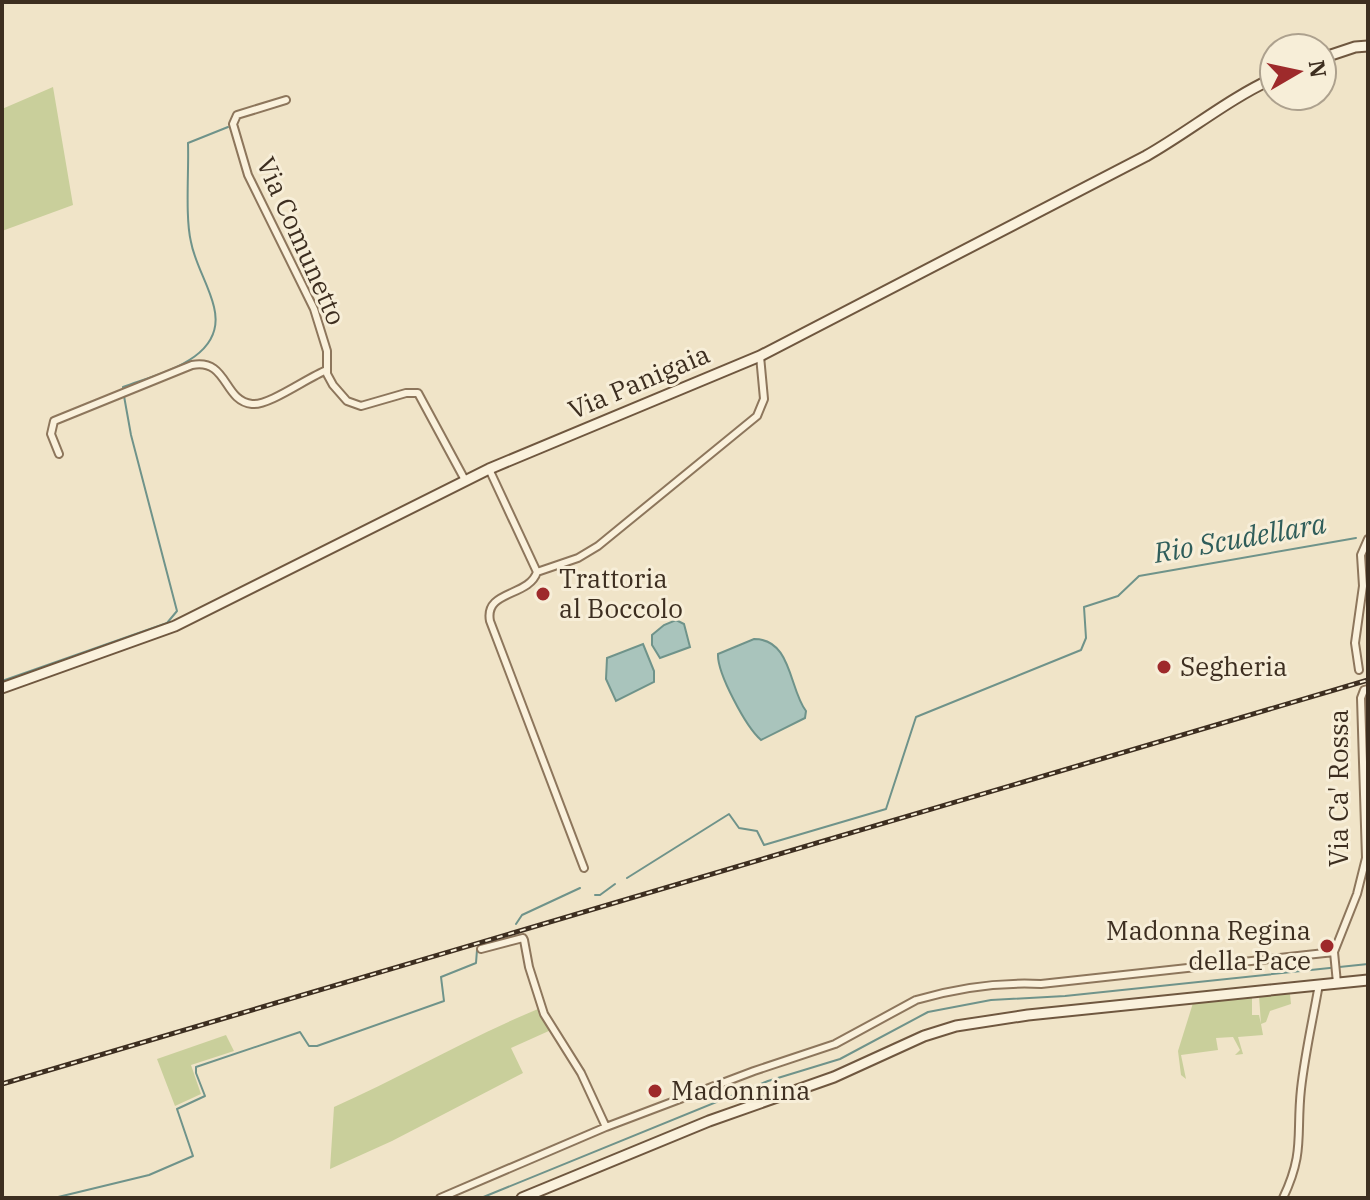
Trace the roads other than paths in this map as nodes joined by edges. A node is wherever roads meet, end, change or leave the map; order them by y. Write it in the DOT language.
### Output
graph roads {
  1 [pos="1368,46"];
  2 [pos="1338,53"];
  3 [pos="1258,86"];
  4 [pos="286,100"];
  5 [pos="760,356"];
  6 [pos="327,370"];
  7 [pos="59,454"];
  8 [pos="489,469"];
  9 [pos="465,480"];
  10 [pos="1368,539"];
  11 [pos="1368,550"];
  12 [pos="1361,563"];
  13 [pos="537,572"];
  14 [pos="1359,670"];
  15 [pos="2,688"];
  16 [pos="1368,689"];
  17 [pos="584,868"];
  18 [pos="481,949"];
  19 [pos="1334,955"];
  20 [pos="1368,980"];
  21 [pos="1337,981"];
  22 [pos="1319,984"];
  23 [pos="606,1127"];
  24 [pos="440,1198"];
  25 [pos="522,1198"];
  26 [pos="1283,1198"];
  1 -- 2 [label="street"];
  3 -- 5 [label="street, Via Panigaia"];
  4 -- 6 [label="street, Via Comunetto"];
  5 -- 8 [label="street, Via Panigaia"];
  5 -- 13 [label="street"];
  6 -- 7 [label="street"];
  6 -- 9 [label="street, Via Comunetto"];
  8 -- 9 [label="street, Via Panigaia"];
  8 -- 13 [label="street"];
  9 -- 15 [label="street, Via Panigaia"];
  10 -- 12 [label="street"];
  11 -- 12 [label="street"];
  12 -- 14 [label="street"];
  13 -- 17 [label="street"];
  16 -- 19 [label="street, Via Ca' Rossa"];
  18 -- 23 [label="street"];
  19 -- 21 [label="street, Via Ca' Rossa"];
  19 -- 23 [label="street"];
  20 -- 21 [label="street"];
  21 -- 22 [label="street"];
  22 -- 25 [label="street"];
  22 -- 26 [label="street"];
  23 -- 24 [label="street"];
}
